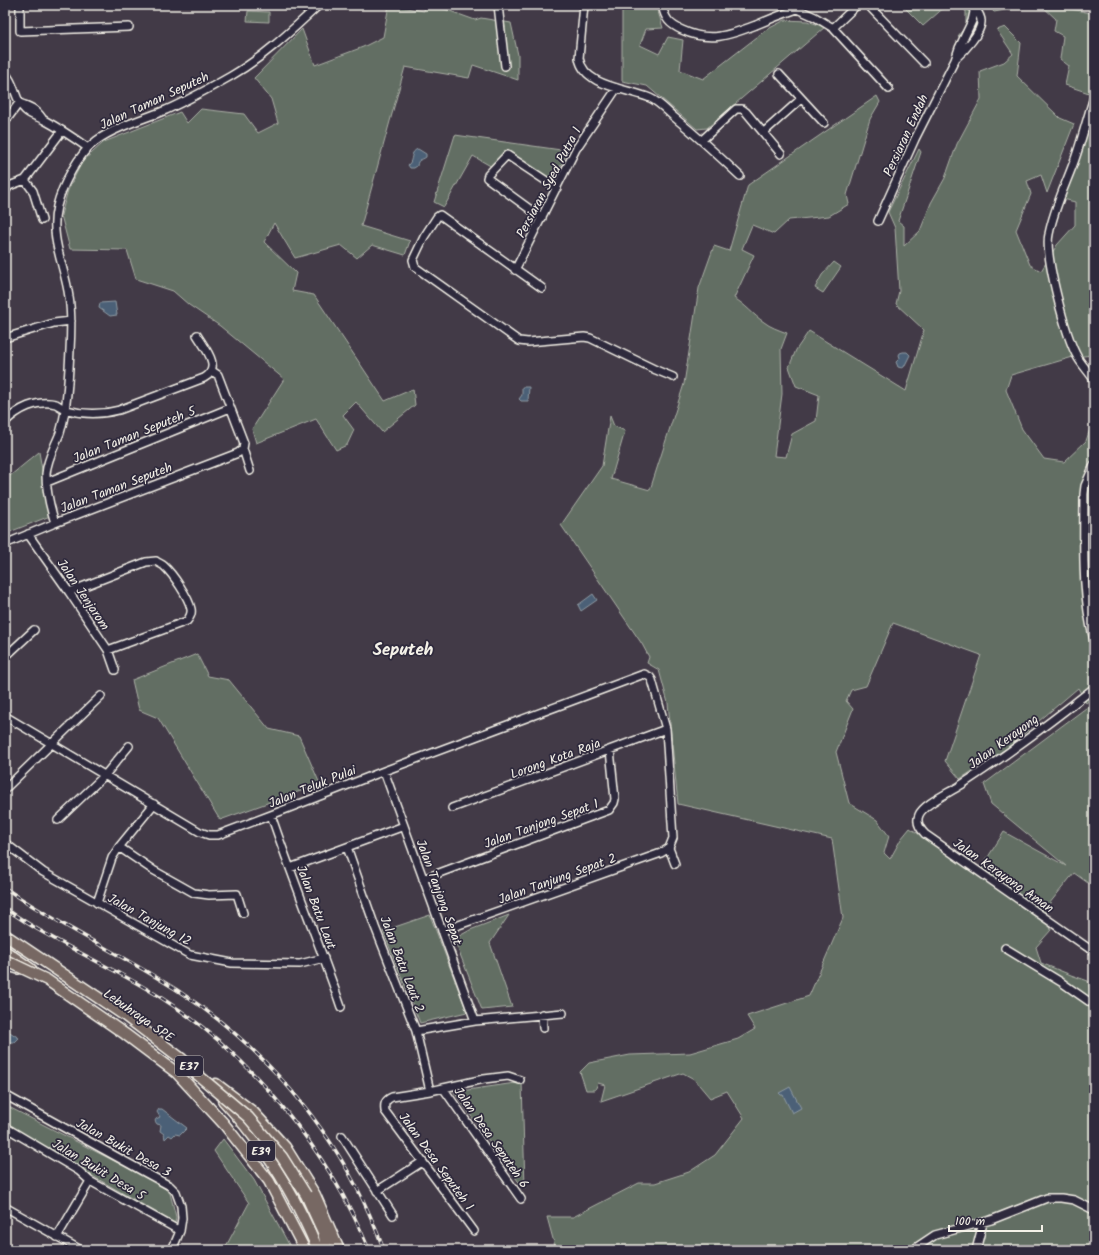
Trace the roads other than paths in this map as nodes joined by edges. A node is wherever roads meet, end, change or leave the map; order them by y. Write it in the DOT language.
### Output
graph roads {
  1 [pos="20,5"];
  2 [pos="319,5"];
  3 [pos="498,5"];
  4 [pos="584,5"];
  5 [pos="662,5"];
  6 [pos="857,5"];
  7 [pos="868,5"];
  8 [pos="972,5"];
  9 [pos="797,7"];
  10 [pos="130,27"];
  11 [pos="833,28"];
  12 [pos="924,63"];
  13 [pos="505,66"];
  14 [pos="5,73"];
  15 [pos="779,74"];
  16 [pos="617,88"];
  17 [pos="889,90"];
  18 [pos="5,94"];
  19 [pos="1094,98"];
  20 [pos="801,99"];
  21 [pos="5,102"];
  22 [pos="19,103"];
  23 [pos="5,122"];
  24 [pos="824,123"];
  25 [pos="62,131"];
  26 [pos="764,132"];
  27 [pos="702,140"];
  28 [pos="88,148"];
  29 [pos="781,154"];
  30 [pos="740,176"];
  31 [pos="25,180"];
  32 [pos="557,188"];
  33 [pos="5,192"];
  34 [pos="542,218"];
  35 [pos="42,220"];
  36 [pos="878,221"];
  37 [pos="515,270"];
  38 [pos="542,288"];
  39 [pos="71,321"];
  40 [pos="197,335"];
  41 [pos="5,338"];
  42 [pos="212,371"];
  43 [pos="673,376"];
  44 [pos="1094,380"];
  45 [pos="230,408"];
  46 [pos="65,410"];
  47 [pos="5,422"];
  48 [pos="243,448"];
  49 [pos="1094,465"];
  50 [pos="250,471"];
  51 [pos="47,482"];
  52 [pos="55,523"];
  53 [pos="28,534"];
  54 [pos="5,544"];
  55 [pos="69,592"];
  56 [pos="34,630"];
  57 [pos="1094,640"];
  58 [pos="108,650"];
  59 [pos="5,656"];
  60 [pos="115,670"];
  61 [pos="1094,688"];
  62 [pos="101,696"];
  63 [pos="5,716"];
  64 [pos="666,729"];
  65 [pos="51,744"];
  66 [pos="129,746"];
  67 [pos="610,750"];
  68 [pos="384,771"];
  69 [pos="105,775"];
  70 [pos="5,788"];
  71 [pos="154,804"];
  72 [pos="452,808"];
  73 [pos="924,809"];
  74 [pos="271,815"];
  75 [pos="58,820"];
  76 [pos="404,826"];
  77 [pos="5,843"];
  78 [pos="119,847"];
  79 [pos="347,847"];
  80 [pos="669,848"];
  81 [pos="675,864"];
  82 [pos="290,868"];
  83 [pos="423,879"];
  84 [pos="97,903"];
  85 [pos="243,913"];
  86 [pos="442,932"];
  87 [pos="5,935"];
  88 [pos="5,940"];
  89 [pos="1005,948"];
  90 [pos="5,951"];
  91 [pos="1094,952"];
  92 [pos="5,956"];
  93 [pos="324,958"];
  94 [pos="5,960"];
  95 [pos="5,966"];
  96 [pos="31,974"];
  97 [pos="47,980"];
  98 [pos="1094,1005"];
  99 [pos="341,1007"];
  100 [pos="563,1013"];
  101 [pos="542,1014"];
  102 [pos="475,1021"];
  103 [pos="543,1028"];
  104 [pos="416,1031"];
  105 [pos="184,1062"];
  106 [pos="520,1080"];
  107 [pos="443,1088"];
  108 [pos="430,1091"];
  109 [pos="5,1095"];
  110 [pos="5,1127"];
  111 [pos="342,1136"];
  112 [pos="422,1162"];
  113 [pos="90,1181"];
  114 [pos="377,1191"];
  115 [pos="521,1199"];
  116 [pos="5,1207"];
  117 [pos="1094,1210"];
  118 [pos="393,1215"];
  119 [pos="983,1223"];
  120 [pos="180,1231"];
  121 [pos="474,1231"];
  122 [pos="58,1237"];
  123 [pos="81,1250"];
  124 [pos="172,1250"];
  125 [pos="304,1250"];
  126 [pos="317,1250"];
  127 [pos="326,1250"];
  128 [pos="339,1250"];
  129 [pos="915,1250"];
  130 [pos="976,1250"];
  1 -- 10 [label="street"];
  2 -- 28 [label="street, Jalan Taman Seputeh"];
  3 -- 13 [label="street"];
  4 -- 16 [label="street"];
  5 -- 9 [label="street"];
  6 -- 11 [label="street"];
  7 -- 12 [label="street"];
  8 -- 36 [label="street, Persiaran Endah"];
  9 -- 11 [label="street"];
  11 -- 17 [label="street"];
  14 -- 22 [label="street"];
  15 -- 20 [label="street"];
  16 -- 27 [label="street"];
  16 -- 32 [label="street, Persiaran Syed Putra 1"];
  18 -- 21 [label="street"];
  19 -- 44 [label="street"];
  20 -- 24 [label="street"];
  20 -- 26 [label="street"];
  22 -- 23 [label="street"];
  22 -- 25 [label="street"];
  25 -- 28 [label="street"];
  25 -- 31 [label="street"];
  26 -- 27 [label="street"];
  26 -- 29 [label="street"];
  27 -- 30 [label="street"];
  28 -- 39 [label="street, Jalan Taman Seputeh"];
  31 -- 33 [label="street"];
  31 -- 35 [label="street"];
  32 -- 34 [label="street, Persiaran Syed Putra 1"];
  32 -- 34 [label="street"];
  34 -- 37 [label="street, Persiaran Syed Putra 1"];
  37 -- 38 [label="street"];
  37 -- 43 [label="street"];
  39 -- 41 [label="street"];
  39 -- 46 [label="street, Jalan Taman Seputeh"];
  40 -- 42 [label="street"];
  42 -- 45 [label="street"];
  42 -- 46 [label="street"];
  45 -- 48 [label="street"];
  45 -- 51 [label="street, Jalan Taman Seputeh 5"];
  46 -- 47 [label="street"];
  46 -- 51 [label="street, Jalan Taman Seputeh"];
  48 -- 50 [label="street"];
  48 -- 52 [label="street, Jalan Taman Seputeh"];
  49 -- 57 [label="street"];
  51 -- 52 [label="street, Jalan Taman Seputeh"];
  52 -- 53 [label="street"];
  53 -- 54 [label="street"];
  53 -- 55 [label="street, Jalan Jenjarom"];
  55 -- 58 [label="street, Jalan Jenjarom"];
  55 -- 58 [label="street"];
  56 -- 59 [label="street"];
  58 -- 60 [label="street, Jalan Jenjarom"];
  61 -- 73 [label="street, Jalan Kerayong"];
  62 -- 65 [label="street"];
  63 -- 65 [label="street, Jalan Teluk Pulai"];
  64 -- 67 [label="street, Lorong Kota Raja"];
  64 -- 68 [label="street, Jalan Teluk Pulai"];
  64 -- 80 [label="street"];
  65 -- 69 [label="street, Jalan Teluk Pulai"];
  65 -- 70 [label="street"];
  66 -- 69 [label="street"];
  67 -- 72 [label="street, Lorong Kota Raja"];
  67 -- 83 [label="street, Jalan Tanjong Sepat 1"];
  68 -- 74 [label="street, Jalan Teluk Pulai"];
  68 -- 76 [label="street, Jalan Tanjong Sepat"];
  69 -- 71 [label="street, Jalan Teluk Pulai"];
  69 -- 75 [label="street"];
  71 -- 74 [label="street, Jalan Teluk Pulai"];
  71 -- 78 [label="street"];
  73 -- 91 [label="street, Jalan Kerayong Aman"];
  74 -- 82 [label="street, Jalan Batu Laut"];
  76 -- 79 [label="street"];
  76 -- 83 [label="street, Jalan Tanjong Sepat"];
  77 -- 84 [label="street, Jalan Tanjung 12"];
  78 -- 84 [label="street"];
  78 -- 85 [label="street"];
  79 -- 82 [label="street"];
  79 -- 104 [label="street, Jalan Batu Laut 2"];
  80 -- 81 [label="street"];
  80 -- 86 [label="street, Jalan Tanjung Sepat 2"];
  82 -- 93 [label="street, Jalan Batu Laut"];
  83 -- 86 [label="street, Jalan Tanjong Sepat"];
  84 -- 93 [label="street, Jalan Tanjung 12"];
  86 -- 102 [label="street, Jalan Tanjong Sepat"];
  87 -- 105 [label="highway, E37"];
  88 -- 105 [label="highway, Lebuhraya SPE / E39"];
  89 -- 98 [label="street"];
  90 -- 97 [label="highway, Lebuhraya SPE / E39, bridge"];
  92 -- 96 [label="highway, E37"];
  93 -- 99 [label="street, Jalan Batu Laut"];
  94 -- 97 [label="highway, bridge"];
  95 -- 96 [label="street"];
  96 -- 125 [label="highway, E37"];
  97 -- 125 [label="highway, Lebuhraya SPE / E39, bridge"];
  100 -- 101 [label="street"];
  101 -- 102 [label="street"];
  101 -- 103 [label="street"];
  102 -- 104 [label="street"];
  104 -- 108 [label="street, Jalan Batu Laut 2"];
  105 -- 126 [label="highway, Lebuhraya SPE / E39, bridge"];
  105 -- 127 [label="highway, bridge"];
  105 -- 128 [label="highway"];
  106 -- 107 [label="street"];
  107 -- 108 [label="street"];
  107 -- 115 [label="street, Jalan Desa Seputeh 6"];
  108 -- 112 [label="street, Jalan Desa Seputeh 1"];
  109 -- 120 [label="street, Jalan Bukit Desa 3"];
  110 -- 113 [label="street, Jalan Bukit Desa 5"];
  111 -- 114 [label="street"];
  112 -- 114 [label="street"];
  112 -- 121 [label="street, Jalan Desa Seputeh 1"];
  113 -- 120 [label="street, Jalan Bukit Desa 5"];
  113 -- 122 [label="street"];
  114 -- 118 [label="street"];
  116 -- 122 [label="street"];
  117 -- 119 [label="street"];
  119 -- 129 [label="street"];
  119 -- 130 [label="street"];
  120 -- 124 [label="street, Jalan Bukit Desa 3"];
  122 -- 123 [label="street"];
}
